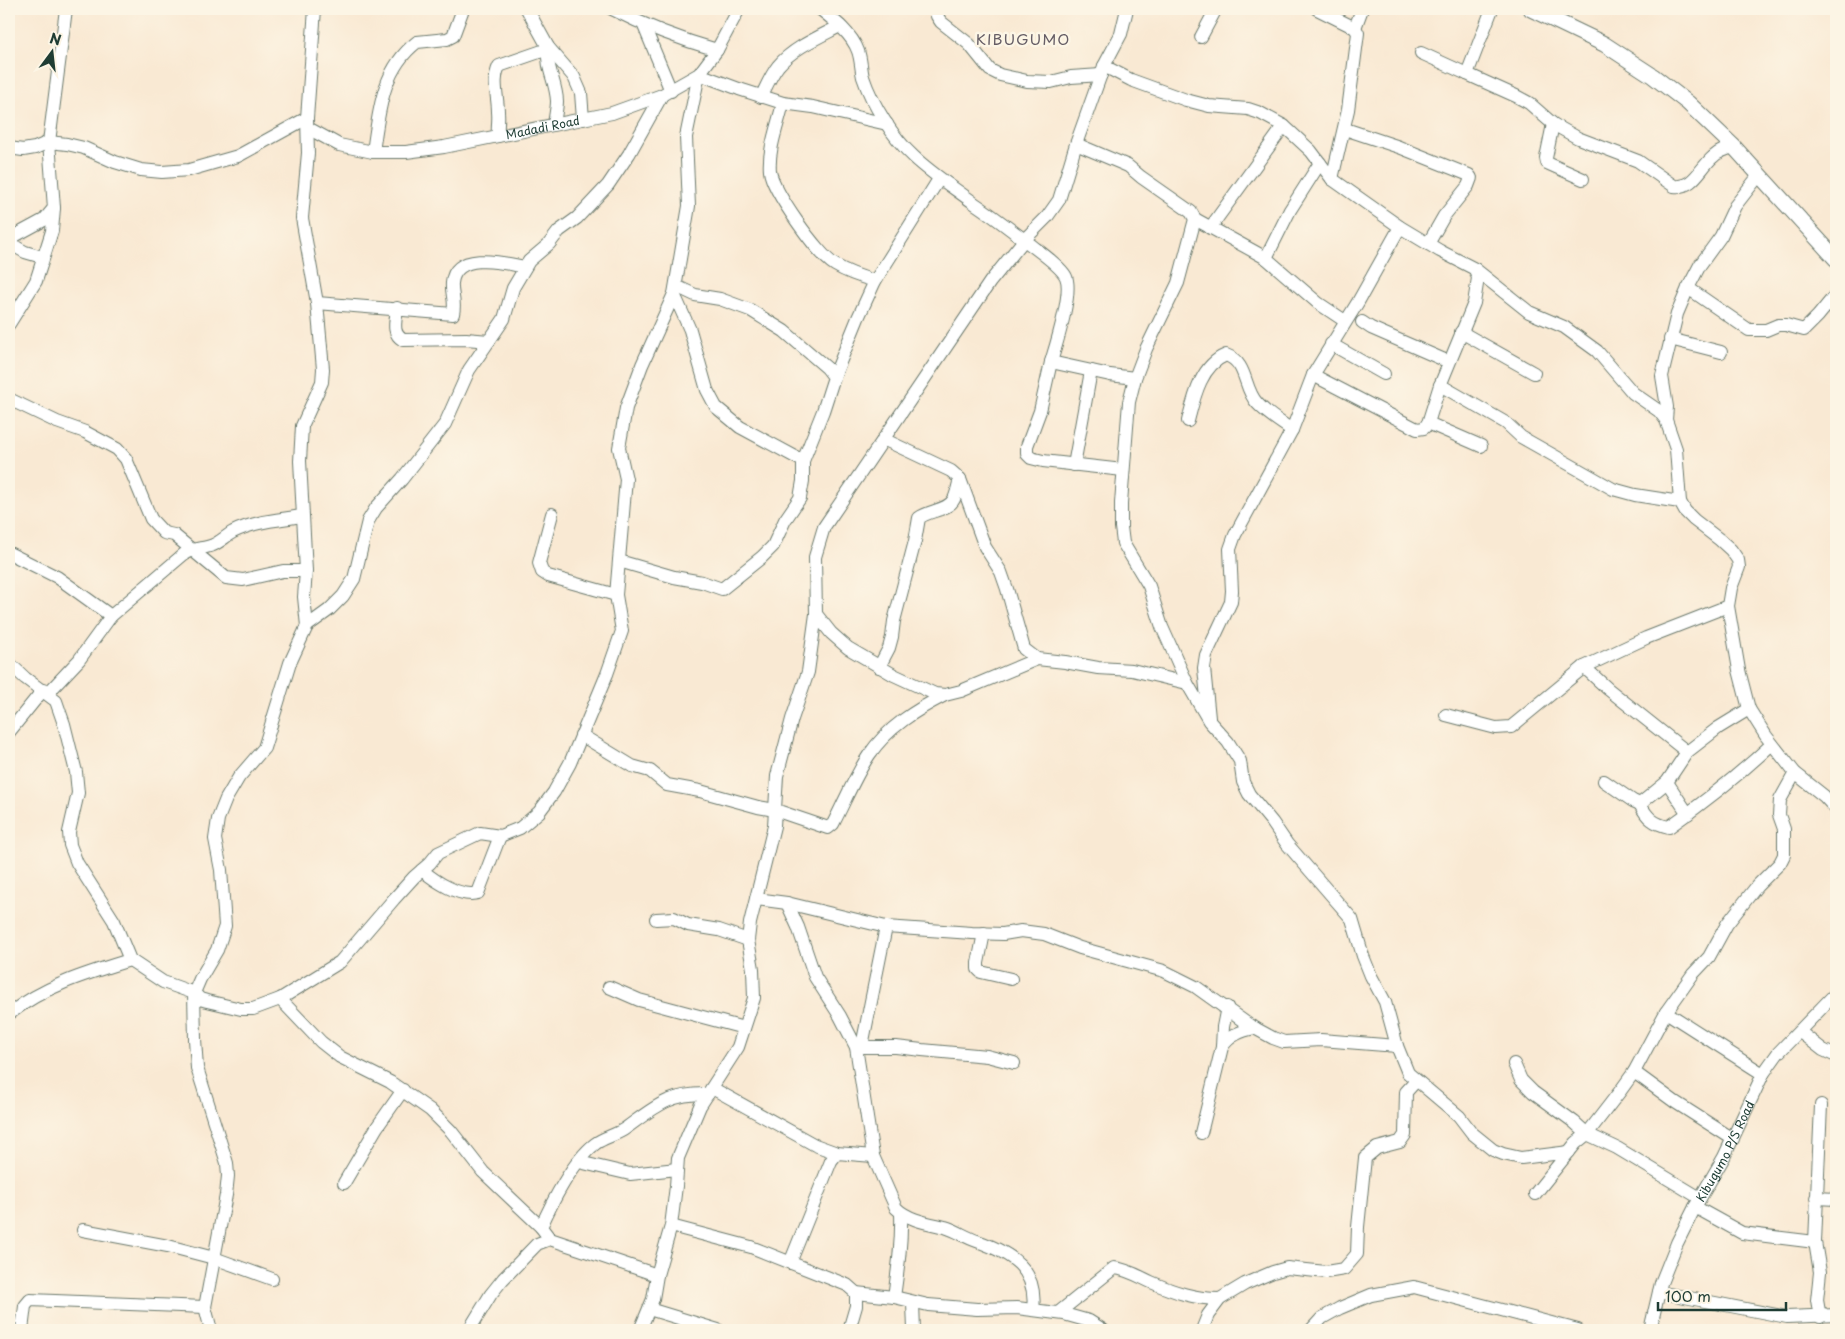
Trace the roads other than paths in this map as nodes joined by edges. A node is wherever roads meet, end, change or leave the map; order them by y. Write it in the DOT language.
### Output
graph roads {
  1 [pos="66,9"];
  2 [pos="315,9"];
  3 [pos="463,9"];
  4 [pos="527,9"];
  5 [pos="612,9"];
  6 [pos="739,9"];
  7 [pos="820,9"];
  8 [pos="940,9"];
  9 [pos="1127,9"];
  10 [pos="1216,9"];
  11 [pos="1318,9"];
  12 [pos="1362,9"];
  13 [pos="1492,9"];
  14 [pos="1530,9"];
  15 [pos="644,26"];
  16 [pos="840,26"];
  17 [pos="1355,28"];
  18 [pos="1201,37"];
  19 [pos="548,48"];
  20 [pos="717,50"];
  21 [pos="1421,53"];
  22 [pos="1103,71"];
  23 [pos="700,74"];
  24 [pos="1467,74"];
  25 [pos="666,93"];
  26 [pos="761,97"];
  27 [pos="783,103"];
  28 [pos="583,119"];
  29 [pos="308,123"];
  30 [pos="554,124"];
  31 [pos="887,124"];
  32 [pos="1553,124"];
  33 [pos="1284,126"];
  34 [pos="1345,129"];
  35 [pos="498,136"];
  36 [pos="49,142"];
  37 [pos="1076,144"];
  38 [pos="1734,147"];
  39 [pos="9,148"];
  40 [pos="373,152"];
  41 [pos="1320,163"];
  42 [pos="1760,174"];
  43 [pos="1332,178"];
  44 [pos="1582,178"];
  45 [pos="940,179"];
  46 [pos="54,208"];
  47 [pos="1195,219"];
  48 [pos="1400,227"];
  49 [pos="1210,228"];
  50 [pos="9,239"];
  51 [pos="1024,240"];
  52 [pos="9,243"];
  53 [pos="1428,244"];
  54 [pos="42,257"];
  55 [pos="1266,258"];
  56 [pos="1836,258"];
  57 [pos="526,267"];
  58 [pos="1475,269"];
  59 [pos="875,281"];
  60 [pos="1688,288"];
  61 [pos="675,290"];
  62 [pos="1836,294"];
  63 [pos="317,303"];
  64 [pos="397,308"];
  65 [pos="1345,321"];
  66 [pos="1362,322"];
  67 [pos="9,324"];
  68 [pos="1461,332"];
  69 [pos="1670,339"];
  70 [pos="489,341"];
  71 [pos="1331,344"];
  72 [pos="1721,352"];
  73 [pos="1051,362"];
  74 [pos="1449,362"];
  75 [pos="1091,371"];
  76 [pos="1534,373"];
  77 [pos="1384,374"];
  78 [pos="1313,375"];
  79 [pos="834,377"];
  80 [pos="1135,378"];
  81 [pos="1440,385"];
  82 [pos="9,399"];
  83 [pos="1666,420"];
  84 [pos="1188,421"];
  85 [pos="1428,423"];
  86 [pos="1292,430"];
  87 [pos="883,439"];
  88 [pos="1481,446"];
  89 [pos="803,461"];
  90 [pos="1074,465"];
  91 [pos="1123,470"];
  92 [pos="960,479"];
  93 [pos="1680,502"];
  94 [pos="552,514"];
  95 [pos="302,516"];
  96 [pos="191,549"];
  97 [pos="9,552"];
  98 [pos="619,561"];
  99 [pos="306,571"];
  100 [pos="616,594"];
  101 [pos="1728,606"];
  102 [pos="816,614"];
  103 [pos="112,616"];
  104 [pos="307,626"];
  105 [pos="1037,659"];
  106 [pos="9,663"];
  107 [pos="879,667"];
  108 [pos="1584,667"];
  109 [pos="1187,683"];
  110 [pos="46,692"];
  111 [pos="945,695"];
  112 [pos="1749,709"];
  113 [pos="1446,715"];
  114 [pos="1210,721"];
  115 [pos="9,732"];
  116 [pos="581,735"];
  117 [pos="1772,744"];
  118 [pos="1687,752"];
  119 [pos="1795,773"];
  120 [pos="1604,781"];
  121 [pos="1667,782"];
  122 [pos="1640,804"];
  123 [pos="1836,809"];
  124 [pos="775,810"];
  125 [pos="1688,814"];
  126 [pos="500,836"];
  127 [pos="422,870"];
  128 [pos="756,899"];
  129 [pos="787,903"];
  130 [pos="656,919"];
  131 [pos="886,928"];
  132 [pos="984,933"];
  133 [pos="748,940"];
  134 [pos="130,960"];
  135 [pos="1011,978"];
  136 [pos="609,987"];
  137 [pos="194,993"];
  138 [pos="1836,994"];
  139 [pos="280,999"];
  140 [pos="1226,1008"];
  141 [pos="1666,1012"];
  142 [pos="9,1014"];
  143 [pos="744,1028"];
  144 [pos="1255,1028"];
  145 [pos="1800,1032"];
  146 [pos="859,1046"];
  147 [pos="1397,1046"];
  148 [pos="1222,1047"];
  149 [pos="1836,1056"];
  150 [pos="1014,1063"];
  151 [pos="1514,1064"];
  152 [pos="1634,1072"];
  153 [pos="1763,1074"];
  154 [pos="1416,1081"];
  155 [pos="403,1090"];
  156 [pos="710,1091"];
  157 [pos="1821,1104"];
  158 [pos="1201,1133"];
  159 [pos="1588,1134"];
  160 [pos="1733,1139"];
  161 [pos="1569,1152"];
  162 [pos="837,1153"];
  163 [pos="873,1156"];
  164 [pos="579,1162"];
  165 [pos="677,1170"];
  166 [pos="344,1183"];
  167 [pos="1536,1194"];
  168 [pos="1816,1198"];
  169 [pos="1836,1200"];
  170 [pos="1698,1202"];
  171 [pos="900,1213"];
  172 [pos="670,1226"];
  173 [pos="541,1227"];
  174 [pos="83,1230"];
  175 [pos="550,1239"];
  176 [pos="1815,1242"];
  177 [pos="214,1258"];
  178 [pos="790,1263"];
  179 [pos="657,1275"];
  180 [pos="272,1279"];
  181 [pos="1658,1292"];
  182 [pos="856,1294"];
  183 [pos="894,1297"];
  184 [pos="1220,1299"];
  185 [pos="913,1303"];
  186 [pos="205,1307"];
  187 [pos="649,1309"];
  188 [pos="1033,1310"];
  189 [pos="1058,1313"];
  190 [pos="1836,1315"];
  191 [pos="1820,1316"];
  192 [pos="22,1330"];
  193 [pos="211,1330"];
  194 [pos="469,1330"];
  195 [pos="640,1330"];
  196 [pos="718,1330"];
  197 [pos="850,1330"];
  198 [pos="914,1330"];
  199 [pos="1104,1330"];
  200 [pos="1202,1330"];
  201 [pos="1311,1330"];
  202 [pos="1578,1330"];
  203 [pos="1650,1330"];
  1 -- 36 [label="street"];
  2 -- 29 [label="street"];
  3 -- 40 [label="street"];
  4 -- 19 [label="street"];
  5 -- 15 [label="street"];
  6 -- 20 [label="street, Madadi Road"];
  7 -- 16 [label="street"];
  8 -- 22 [label="street"];
  9 -- 22 [label="street"];
  10 -- 18 [label="street"];
  11 -- 17 [label="street"];
  12 -- 17 [label="street"];
  13 -- 24 [label="street"];
  14 -- 38 [label="main road"];
  15 -- 20 [label="street"];
  15 -- 25 [label="street"];
  16 -- 26 [label="street"];
  16 -- 31 [label="street"];
  17 -- 34 [label="street"];
  19 -- 28 [label="street"];
  19 -- 30 [label="street"];
  19 -- 35 [label="street"];
  20 -- 23 [label="street, Madadi Road"];
  21 -- 24 [label="street"];
  22 -- 33 [label="street"];
  22 -- 37 [label="street"];
  23 -- 25 [label="street, Madadi Road"];
  23 -- 26 [label="street"];
  23 -- 61 [label="street"];
  24 -- 32 [label="street"];
  25 -- 28 [label="street, Madadi Road"];
  25 -- 57 [label="street"];
  26 -- 27 [label="street"];
  27 -- 31 [label="street"];
  27 -- 59 [label="street"];
  28 -- 30 [label="street, Madadi Road"];
  29 -- 36 [label="street"];
  29 -- 40 [label="street, Madadi Road"];
  29 -- 63 [label="street"];
  30 -- 35 [label="street, Madadi Road"];
  31 -- 45 [label="street"];
  32 -- 38 [label="street"];
  32 -- 44 [label="street"];
  33 -- 41 [label="street"];
  33 -- 49 [label="street"];
  34 -- 43 [label="street"];
  34 -- 53 [label="street"];
  35 -- 40 [label="street, Madadi Road"];
  36 -- 39 [label="street"];
  36 -- 46 [label="street"];
  37 -- 47 [label="street"];
  37 -- 51 [label="street"];
  38 -- 42 [label="main road"];
  41 -- 43 [label="street"];
  41 -- 55 [label="street"];
  42 -- 56 [label="main road"];
  42 -- 60 [label="street"];
  43 -- 48 [label="street"];
  45 -- 51 [label="street"];
  45 -- 59 [label="street"];
  46 -- 50 [label="street"];
  46 -- 54 [label="street"];
  47 -- 49 [label="street"];
  47 -- 80 [label="street"];
  48 -- 53 [label="street"];
  48 -- 65 [label="street"];
  49 -- 55 [label="street"];
  51 -- 73 [label="street"];
  51 -- 87 [label="street"];
  52 -- 54 [label="street"];
  53 -- 58 [label="street"];
  54 -- 67 [label="street"];
  55 -- 65 [label="street"];
  57 -- 64 [label="street"];
  57 -- 70 [label="street"];
  58 -- 68 [label="street"];
  58 -- 83 [label="street"];
  59 -- 79 [label="street"];
  60 -- 62 [label="street"];
  60 -- 69 [label="street"];
  61 -- 79 [label="street"];
  61 -- 89 [label="street"];
  61 -- 98 [label="street"];
  63 -- 64 [label="street"];
  63 -- 95 [label="street"];
  64 -- 70 [label="street"];
  65 -- 71 [label="street"];
  66 -- 74 [label="street"];
  68 -- 74 [label="street"];
  68 -- 76 [label="street"];
  69 -- 72 [label="street"];
  69 -- 83 [label="street"];
  70 -- 104 [label="street"];
  71 -- 77 [label="street"];
  71 -- 78 [label="street"];
  73 -- 75 [label="street"];
  73 -- 90 [label="street"];
  74 -- 81 [label="street"];
  75 -- 80 [label="street"];
  75 -- 90 [label="street"];
  78 -- 85 [label="street"];
  78 -- 86 [label="street"];
  79 -- 89 [label="street"];
  80 -- 91 [label="street"];
  81 -- 85 [label="street"];
  81 -- 93 [label="street"];
  82 -- 96 [label="street"];
  83 -- 93 [label="street"];
  84 -- 86 [label="street"];
  85 -- 88 [label="street"];
  86 -- 114 [label="street"];
  87 -- 92 [label="street"];
  87 -- 102 [label="street"];
  89 -- 98 [label="street"];
  90 -- 91 [label="street"];
  91 -- 109 [label="street"];
  92 -- 105 [label="street"];
  92 -- 107 [label="street"];
  93 -- 101 [label="street"];
  94 -- 100 [label="street"];
  95 -- 96 [label="street"];
  95 -- 99 [label="street"];
  96 -- 99 [label="street"];
  96 -- 103 [label="street"];
  97 -- 103 [label="street"];
  98 -- 100 [label="street"];
  99 -- 104 [label="street"];
  100 -- 116 [label="street"];
  101 -- 108 [label="street"];
  101 -- 112 [label="street"];
  102 -- 107 [label="street"];
  102 -- 124 [label="street"];
  103 -- 110 [label="street"];
  104 -- 137 [label="street"];
  105 -- 109 [label="street"];
  105 -- 111 [label="street"];
  106 -- 110 [label="street"];
  107 -- 111 [label="street"];
  108 -- 113 [label="street"];
  108 -- 118 [label="street"];
  109 -- 114 [label="street"];
  110 -- 115 [label="street"];
  110 -- 134 [label="street"];
  111 -- 124 [label="street"];
  112 -- 117 [label="street"];
  112 -- 118 [label="street"];
  114 -- 147 [label="street"];
  116 -- 124 [label="street"];
  116 -- 126 [label="street"];
  117 -- 119 [label="street"];
  117 -- 125 [label="street"];
  118 -- 121 [label="street"];
  119 -- 123 [label="street"];
  119 -- 141 [label="street"];
  120 -- 122 [label="street"];
  121 -- 122 [label="street"];
  121 -- 125 [label="street"];
  122 -- 125 [label="street"];
  124 -- 128 [label="street"];
  126 -- 127 [label="street"];
  126 -- 127 [label="street"];
  127 -- 139 [label="street"];
  128 -- 129 [label="street"];
  128 -- 133 [label="street"];
  129 -- 131 [label="street"];
  129 -- 146 [label="street"];
  130 -- 133 [label="street"];
  131 -- 132 [label="street"];
  131 -- 146 [label="street"];
  132 -- 135 [label="street"];
  132 -- 140 [label="street"];
  133 -- 143 [label="street"];
  134 -- 137 [label="street"];
  134 -- 142 [label="street"];
  136 -- 143 [label="street"];
  137 -- 139 [label="street"];
  137 -- 177 [label="street"];
  138 -- 145 [label="street, Kibugumo P/S Road"];
  139 -- 155 [label="street"];
  140 -- 144 [label="street"];
  140 -- 148 [label="street"];
  141 -- 152 [label="street"];
  141 -- 153 [label="street"];
  143 -- 156 [label="street"];
  144 -- 147 [label="street"];
  144 -- 148 [label="street"];
  145 -- 149 [label="street"];
  145 -- 153 [label="street, Kibugumo P/S Road"];
  146 -- 150 [label="street"];
  146 -- 163 [label="street"];
  147 -- 154 [label="street"];
  148 -- 158 [label="street"];
  151 -- 159 [label="street"];
  152 -- 159 [label="street"];
  152 -- 160 [label="street"];
  153 -- 160 [label="street, Kibugumo P/S Road"];
  154 -- 161 [label="street"];
  154 -- 184 [label="street"];
  155 -- 166 [label="street"];
  155 -- 173 [label="street"];
  156 -- 162 [label="street"];
  156 -- 164 [label="street"];
  156 -- 165 [label="street"];
  157 -- 168 [label="street"];
  159 -- 161 [label="street"];
  159 -- 170 [label="street"];
  160 -- 170 [label="street, Kibugumo P/S Road"];
  161 -- 167 [label="street"];
  162 -- 163 [label="street"];
  162 -- 178 [label="street"];
  163 -- 171 [label="street"];
  164 -- 165 [label="street"];
  164 -- 173 [label="street"];
  165 -- 172 [label="street"];
  168 -- 169 [label="street"];
  168 -- 176 [label="street"];
  170 -- 176 [label="street"];
  170 -- 181 [label="street, Kibugumo P/S Road"];
  171 -- 183 [label="street"];
  171 -- 188 [label="street"];
  172 -- 178 [label="street"];
  172 -- 179 [label="street"];
  173 -- 175 [label="street"];
  174 -- 177 [label="street"];
  175 -- 179 [label="street"];
  175 -- 194 [label="street"];
  176 -- 191 [label="street"];
  177 -- 180 [label="street"];
  177 -- 186 [label="street"];
  178 -- 182 [label="street"];
  179 -- 187 [label="street"];
  181 -- 191 [label="street"];
  181 -- 203 [label="street, Kibugumo P/S Road"];
  182 -- 183 [label="street"];
  182 -- 197 [label="street"];
  183 -- 185 [label="street"];
  184 -- 189 [label="street"];
  184 -- 200 [label="street"];
  185 -- 188 [label="street"];
  185 -- 198 [label="street"];
  186 -- 192 [label="street"];
  186 -- 193 [label="street"];
  187 -- 195 [label="street"];
  187 -- 196 [label="street"];
  188 -- 189 [label="street"];
  189 -- 199 [label="street"];
  190 -- 191 [label="street"];
  201 -- 202 [label="street"];
}
